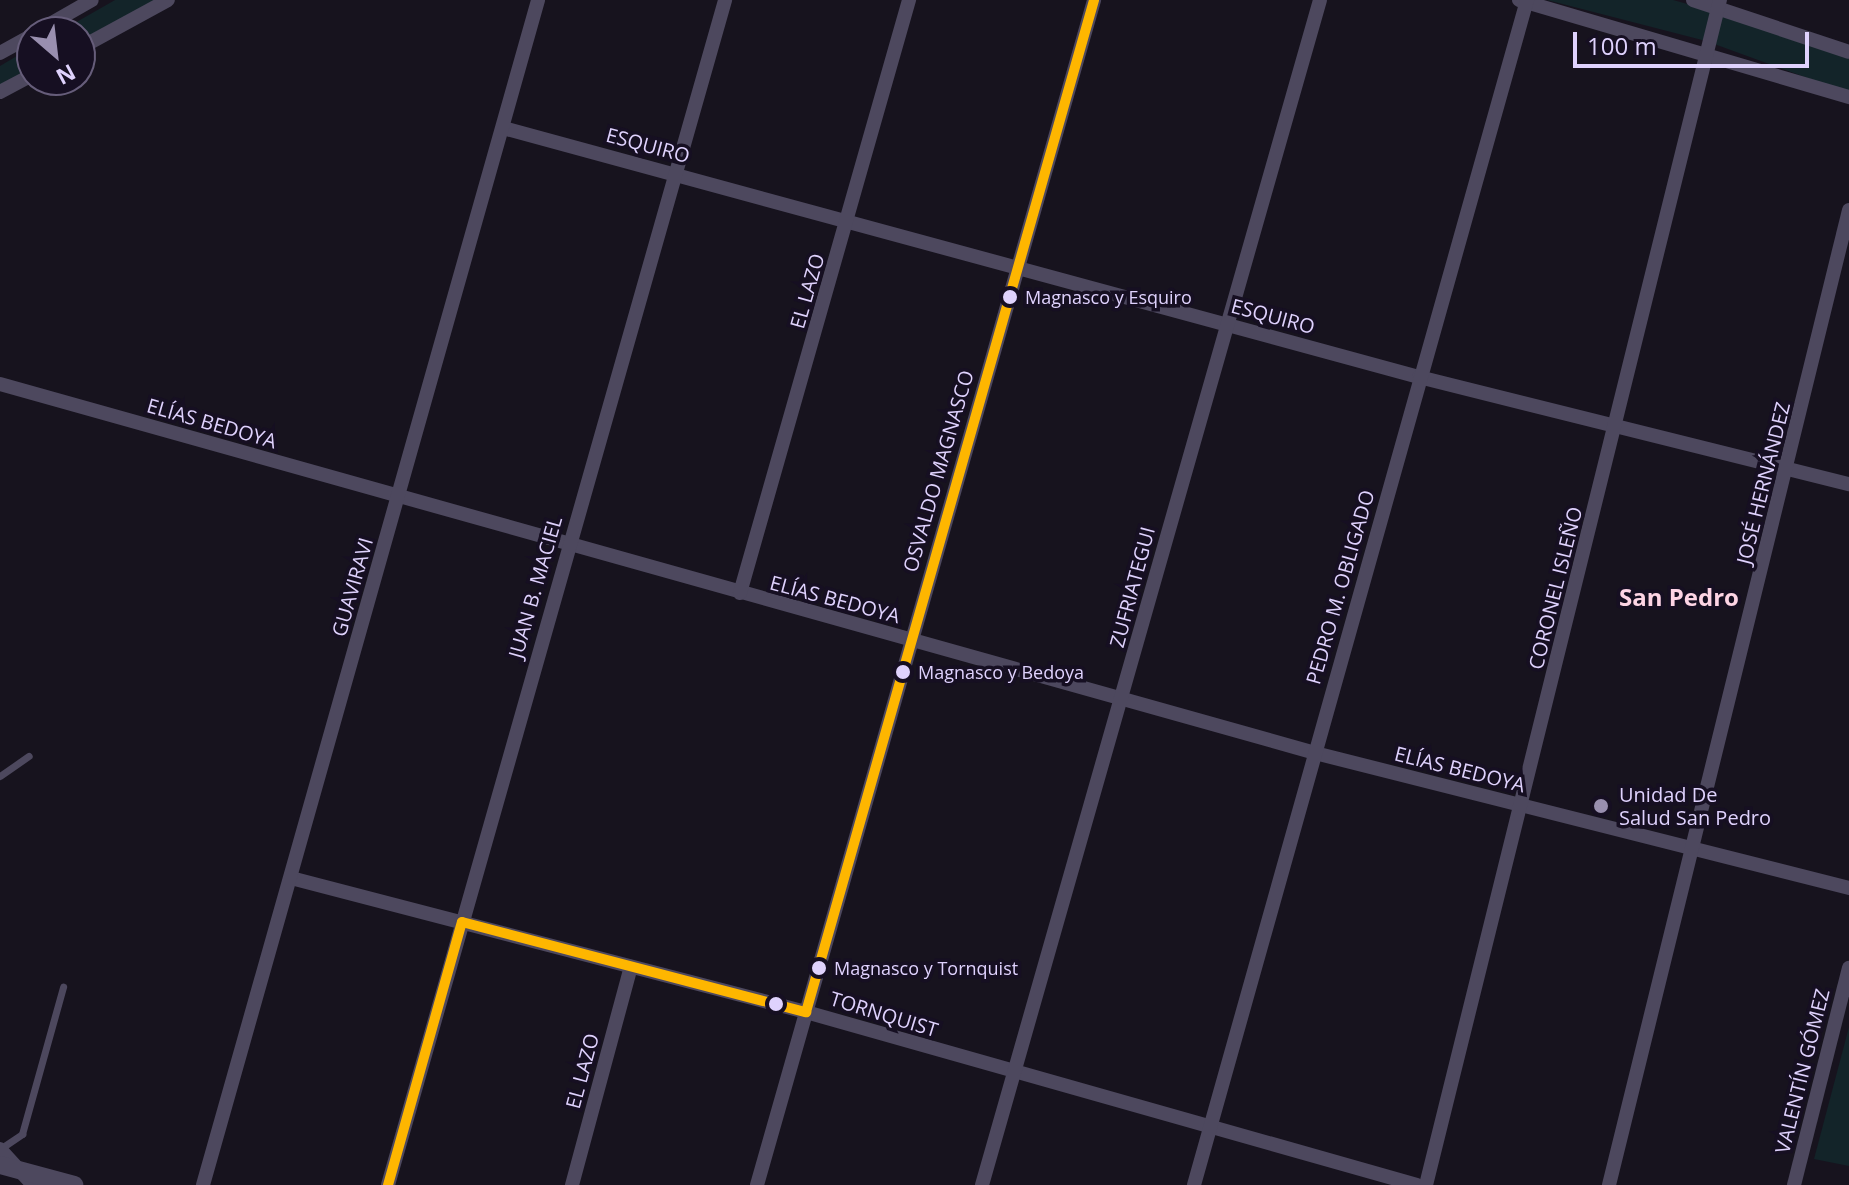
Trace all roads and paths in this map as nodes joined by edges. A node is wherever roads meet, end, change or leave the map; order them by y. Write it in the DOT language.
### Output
graph roads {
  1 [pos="92,0"];
  2 [pos="168,0"];
  3 [pos="538,0"];
  4 [pos="725,0"];
  5 [pos="909,0"];
  6 [pos="1094,0"];
  7 [pos="1320,0"];
  8 [pos="1693,0"];
  9 [pos="1524,1"];
  10 [pos="1719,4"];
  11 [pos="64,16"];
  12 [pos="96,39"];
  13 [pos="1709,51"];
  14 [pos="1849,52"];
  15 [pos="1849,97"];
  16 [pos="503,128"];
  17 [pos="674,172"];
  18 [pos="1849,210"];
  19 [pos="848,221"];
  20 [pos="1017,262"];
  21 [pos="1225,324"];
  22 [pos="1419,377"];
  23 [pos="0,384"];
  24 [pos="1617,422"];
  25 [pos="1788,468"];
  26 [pos="1849,484"];
  27 [pos="399,497"];
  28 [pos="568,543"];
  29 [pos="740,593"];
  30 [pos="910,640"];
  31 [pos="1122,699"];
  32 [pos="1315,753"];
  33 [pos="29,756"];
  34 [pos="0,776"];
  35 [pos="1521,805"];
  36 [pos="1691,849"];
  37 [pos="291,878"];
  38 [pos="1849,888"];
  39 [pos="462,922"];
  40 [pos="631,967"];
  41 [pos="1849,968"];
  42 [pos="63,987"];
  43 [pos="806,1012"];
  44 [pos="1014,1074"];
  45 [pos="1210,1128"];
  46 [pos="0,1149"];
  47 [pos="0,1165"];
  48 [pos="19,1171"];
  49 [pos="33,1185"];
  50 [pos="74,1185"];
  51 [pos="203,1185"];
  52 [pos="388,1185"];
  53 [pos="572,1185"];
  54 [pos="757,1185"];
  55 [pos="982,1185"];
  56 [pos="1194,1185"];
  57 [pos="1417,1185"];
  58 [pos="1426,1185"];
  59 [pos="1609,1185"];
  60 [pos="1794,1185"];
  1 -- 11 [label="street"];
  2 -- 12 [label="street"];
  3 -- 16 [label="street, GUAVIRAVI"];
  4 -- 17 [label="street, JUAN B. MACIEL"];
  5 -- 19 [label="street, EL LAZO"];
  6 -- 20 [label="street, OSVALDO MAGNASCO"];
  7 -- 21 [label="street, ZUFRIATEGUI"];
  8 -- 10 [label="street"];
  9 -- 13 [label="street"];
  9 -- 22 [label="street, PEDRO M. OBLIGADO"];
  10 -- 13 [label="street, CORONEL ISLEÑO"];
  10 -- 14 [label="street"];
  13 -- 15 [label="street"];
  13 -- 24 [label="street, CORONEL ISLEÑO"];
  16 -- 17 [label="street, ESQUIRO"];
  16 -- 27 [label="street, GUAVIRAVI"];
  17 -- 19 [label="street, ESQUIRO"];
  17 -- 28 [label="street, JUAN B. MACIEL"];
  18 -- 25 [label="street, JOSÉ HERNÁNDEZ"];
  19 -- 20 [label="street, ESQUIRO"];
  19 -- 29 [label="street, EL LAZO"];
  20 -- 21 [label="street, ESQUIRO"];
  20 -- 30 [label="street, OSVALDO MAGNASCO"];
  21 -- 22 [label="street, ESQUIRO"];
  21 -- 31 [label="street, ZUFRIATEGUI"];
  22 -- 24 [label="street, ESQUIRO"];
  22 -- 32 [label="street, PEDRO M. OBLIGADO"];
  23 -- 27 [label="street, ELÍAS BEDOYA"];
  24 -- 25 [label="street, ESQUIRO"];
  24 -- 35 [label="street, CORONEL ISLEÑO"];
  25 -- 26 [label="street, ESQUIRO"];
  25 -- 36 [label="street, JOSÉ HERNÁNDEZ"];
  27 -- 28 [label="street, ELÍAS BEDOYA"];
  27 -- 37 [label="street, GUAVIRAVI"];
  28 -- 29 [label="street, ELÍAS BEDOYA"];
  28 -- 39 [label="street, JUAN B. MACIEL"];
  29 -- 30 [label="street, ELÍAS BEDOYA"];
  30 -- 31 [label="street, ELÍAS BEDOYA"];
  30 -- 43 [label="street, OSVALDO MAGNASCO"];
  31 -- 32 [label="street, ELÍAS BEDOYA"];
  31 -- 44 [label="street, ZUFRIATEGUI"];
  32 -- 35 [label="street, ELÍAS BEDOYA"];
  32 -- 45 [label="street, PEDRO M. OBLIGADO"];
  33 -- 34 [label="lane"];
  35 -- 36 [label="street, ELÍAS BEDOYA"];
  35 -- 58 [label="street, CORONEL ISLEÑO"];
  36 -- 38 [label="street, ELÍAS BEDOYA"];
  36 -- 59 [label="street, JOSÉ HERNÁNDEZ"];
  37 -- 39 [label="street, TORNQUIST"];
  37 -- 51 [label="street, GUAVIRAVI"];
  39 -- 40 [label="street, TORNQUIST"];
  39 -- 52 [label="street, JUAN B. MACIEL"];
  40 -- 43 [label="street, TORNQUIST"];
  40 -- 53 [label="street, EL LAZO"];
  41 -- 60 [label="street, VALENTÍN GÓMEZ"];
  42 -- 46 [label="lane"];
  43 -- 44 [label="street, TORNQUIST"];
  43 -- 54 [label="street, OSVALDO MAGNASCO"];
  44 -- 45 [label="street, TORNQUIST"];
  44 -- 55 [label="street, ZUFRIATEGUI"];
  45 -- 56 [label="street, PEDRO M. OBLIGADO"];
  45 -- 57 [label="street, TORNQUIST"];
  46 -- 48 [label="street"];
  47 -- 48 [label="street"];
  48 -- 49 [label="street"];
  48 -- 50 [label="street"];
}
